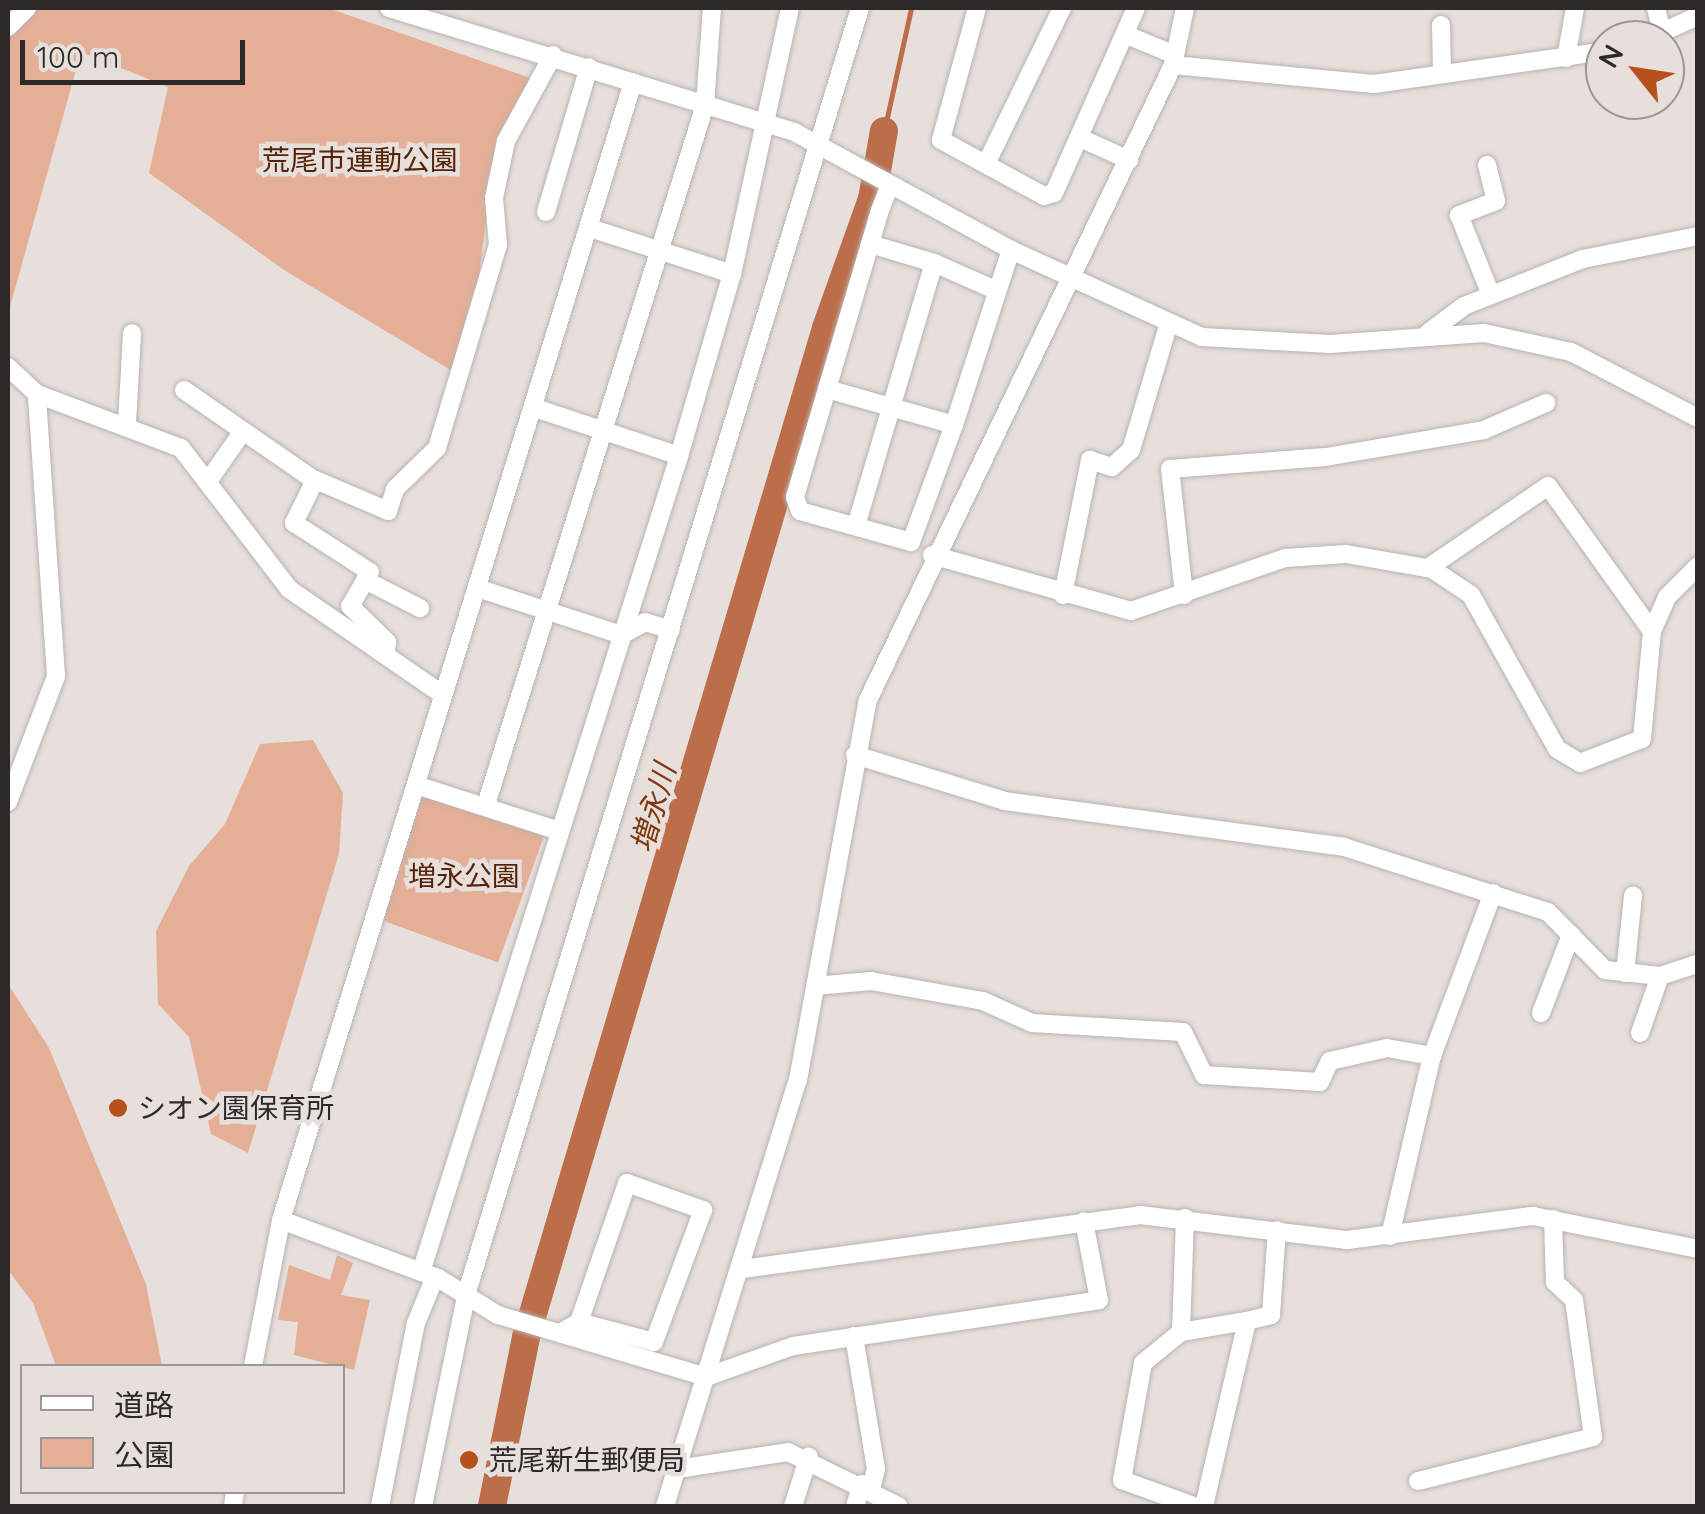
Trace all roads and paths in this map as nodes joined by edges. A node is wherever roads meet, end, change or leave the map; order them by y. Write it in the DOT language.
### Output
graph roads {
  1 [pos="27,8"];
  2 [pos="389,8"];
  3 [pos="712,8"];
  4 [pos="790,8"];
  5 [pos="860,8"];
  6 [pos="977,8"];
  7 [pos="1062,8"];
  8 [pos="1136,8"];
  9 [pos="1185,8"];
  10 [pos="1575,8"];
  11 [pos="1442,26"];
  12 [pos="8,27"];
  13 [pos="1129,36"];
  14 [pos="553,55"];
  15 [pos="1585,55"];
  16 [pos="1566,58"];
  17 [pos="1174,60"];
  18 [pos="589,67"];
  19 [pos="1442,74"];
  20 [pos="633,82"];
  21 [pos="705,105"];
  22 [pos="760,123"];
  23 [pos="1080,138"];
  24 [pos="817,143"];
  25 [pos="1129,160"];
  26 [pos="986,164"];
  27 [pos="1487,165"];
  28 [pos="890,185"];
  29 [pos="546,212"];
  30 [pos="590,228"];
  31 [pos="1698,236"];
  32 [pos="870,244"];
  33 [pos="1011,250"];
  34 [pos="660,252"];
  35 [pos="934,263"];
  36 [pos="732,274"];
  37 [pos="1072,281"];
  38 [pos="993,290"];
  39 [pos="1491,295"];
  40 [pos="1168,326"];
  41 [pos="132,333"];
  42 [pos="1428,334"];
  43 [pos="8,366"];
  44 [pos="827,389"];
  45 [pos="184,390"];
  46 [pos="37,394"];
  47 [pos="1546,403"];
  48 [pos="891,407"];
  49 [pos="534,408"];
  50 [pos="1698,418"];
  51 [pos="127,423"];
  52 [pos="954,424"];
  53 [pos="244,431"];
  54 [pos="603,432"];
  55 [pos="679,456"];
  56 [pos="211,477"];
  57 [pos="314,480"];
  58 [pos="856,526"];
  59 [pos="932,555"];
  60 [pos="1698,566"];
  61 [pos="1428,568"];
  62 [pos="365,580"];
  63 [pos="477,588"];
  64 [pos="1063,595"];
  65 [pos="1184,595"];
  66 [pos="420,608"];
  67 [pos="548,609"];
  68 [pos="671,630"];
  69 [pos="1652,630"];
  70 [pos="622,635"];
  71 [pos="385,655"];
  72 [pos="443,695"];
  73 [pos="855,755"];
  74 [pos="416,785"];
  75 [pos="8,802"];
  76 [pos="486,806"];
  77 [pos="559,832"];
  78 [pos="1493,894"];
  79 [pos="1634,895"];
  80 [pos="1571,935"];
  81 [pos="1698,964"];
  82 [pos="1625,974"];
  83 [pos="1660,976"];
  84 [pos="814,986"];
  85 [pos="1542,1013"];
  86 [pos="1640,1033"];
  87 [pos="1432,1056"];
  88 [pos="1185,1218"];
  89 [pos="1553,1219"];
  90 [pos="281,1220"];
  91 [pos="1084,1221"];
  92 [pos="1277,1230"];
  93 [pos="1390,1236"];
  94 [pos="1698,1248"];
  95 [pos="742,1269"];
  96 [pos="428,1275"];
  97 [pos="467,1292"];
  98 [pos="1247,1321"];
  99 [pos="578,1322"];
  100 [pos="555,1332"];
  101 [pos="1181,1332"];
  102 [pos="854,1336"];
  103 [pos="253,1364"];
  104 [pos="706,1377"];
  105 [pos="810,1456"];
  106 [pos="677,1469"];
  107 [pos="1418,1481"];
  108 [pos="866,1487"];
  109 [pos="380,1506"];
  110 [pos="424,1506"];
  111 [pos="665,1506"];
  112 [pos="793,1506"];
  113 [pos="854,1506"];
  114 [pos="898,1506"];
  115 [pos="1194,1506"];
  116 [pos="1204,1506"];
  1 -- 12 [label="street"];
  2 -- 14 [label="street"];
  3 -- 21 [label="street"];
  4 -- 22 [label="street"];
  5 -- 24 [label="street"];
  6 -- 26 [label="street"];
  7 -- 26 [label="street"];
  8 -- 13 [label="street"];
  9 -- 17 [label="street"];
  10 -- 16 [label="street"];
  11 -- 19 [label="street"];
  13 -- 17 [label="street"];
  13 -- 23 [label="street"];
  14 -- 18 [label="street"];
  14 -- 57 [label="street"];
  15 -- 16 [label="street"];
  16 -- 19 [label="street"];
  17 -- 19 [label="street"];
  17 -- 25 [label="street"];
  18 -- 20 [label="street"];
  18 -- 29 [label="street"];
  20 -- 21 [label="street"];
  20 -- 30 [label="street"];
  21 -- 22 [label="street"];
  21 -- 34 [label="street"];
  22 -- 24 [label="street"];
  22 -- 36 [label="street"];
  23 -- 25 [label="street"];
  23 -- 26 [label="street"];
  24 -- 28 [label="street"];
  24 -- 68 [label="street"];
  25 -- 37 [label="street"];
  27 -- 39 [label="street"];
  28 -- 32 [label="street"];
  28 -- 33 [label="street"];
  30 -- 34 [label="street"];
  30 -- 49 [label="street"];
  31 -- 39 [label="street"];
  32 -- 35 [label="street"];
  32 -- 44 [label="street"];
  33 -- 37 [label="street"];
  33 -- 38 [label="street"];
  34 -- 36 [label="street"];
  34 -- 54 [label="street"];
  35 -- 38 [label="street"];
  35 -- 48 [label="street"];
  36 -- 55 [label="street"];
  37 -- 40 [label="street"];
  37 -- 59 [label="street"];
  38 -- 52 [label="street"];
  39 -- 42 [label="street"];
  40 -- 42 [label="street"];
  40 -- 64 [label="street"];
  41 -- 51 [label="street"];
  42 -- 50 [label="street"];
  43 -- 46 [label="street"];
  44 -- 48 [label="street"];
  44 -- 58 [label="street"];
  45 -- 53 [label="street"];
  46 -- 51 [label="street"];
  46 -- 75 [label="street"];
  47 -- 65 [label="street"];
  48 -- 52 [label="street"];
  48 -- 58 [label="street"];
  49 -- 54 [label="street"];
  49 -- 63 [label="street"];
  51 -- 56 [label="street"];
  52 -- 58 [label="street"];
  53 -- 56 [label="street"];
  53 -- 57 [label="street"];
  54 -- 55 [label="street"];
  54 -- 67 [label="street"];
  55 -- 70 [label="street"];
  56 -- 71 [label="street"];
  57 -- 62 [label="street"];
  59 -- 64 [label="street"];
  59 -- 73 [label="street"];
  60 -- 69 [label="street"];
  61 -- 65 [label="street"];
  61 -- 69 [label="street"];
  61 -- 69 [label="street"];
  62 -- 66 [label="street"];
  62 -- 71 [label="street"];
  63 -- 67 [label="street"];
  63 -- 72 [label="street"];
  64 -- 65 [label="street"];
  67 -- 70 [label="street"];
  67 -- 76 [label="street"];
  68 -- 70 [label="street"];
  68 -- 97 [label="street"];
  70 -- 77 [label="street"];
  71 -- 72 [label="street"];
  72 -- 74 [label="street"];
  73 -- 78 [label="street"];
  73 -- 84 [label="street"];
  74 -- 76 [label="street"];
  74 -- 90 [label="street"];
  76 -- 77 [label="street"];
  77 -- 96 [label="street"];
  78 -- 80 [label="street"];
  78 -- 87 [label="street"];
  79 -- 82 [label="street"];
  80 -- 82 [label="street"];
  80 -- 85 [label="street"];
  81 -- 83 [label="street"];
  82 -- 83 [label="street"];
  83 -- 86 [label="street"];
  84 -- 87 [label="street"];
  84 -- 95 [label="street"];
  87 -- 93 [label="street"];
  88 -- 91 [label="street"];
  88 -- 92 [label="street"];
  88 -- 101 [label="street"];
  89 -- 93 [label="street"];
  89 -- 94 [label="street"];
  89 -- 107 [label="street"];
  90 -- 96 [label="street"];
  90 -- 103 [label="street"];
  91 -- 95 [label="street"];
  91 -- 102 [label="street"];
  92 -- 93 [label="street"];
  92 -- 98 [label="street"];
  95 -- 104 [label="street"];
  96 -- 97 [label="street"];
  96 -- 109 [label="street"];
  97 -- 100 [label="street"];
  97 -- 110 [label="street"];
  98 -- 101 [label="street"];
  98 -- 116 [label="street"];
  99 -- 99 [label="street"];
  99 -- 100 [label="street"];
  100 -- 104 [label="street"];
  101 -- 115 [label="street"];
  102 -- 104 [label="street"];
  102 -- 108 [label="street"];
  104 -- 106 [label="street"];
  105 -- 106 [label="street"];
  105 -- 108 [label="street"];
  105 -- 112 [label="street"];
  106 -- 111 [label="street"];
  108 -- 113 [label="street"];
  108 -- 114 [label="street"];
}
